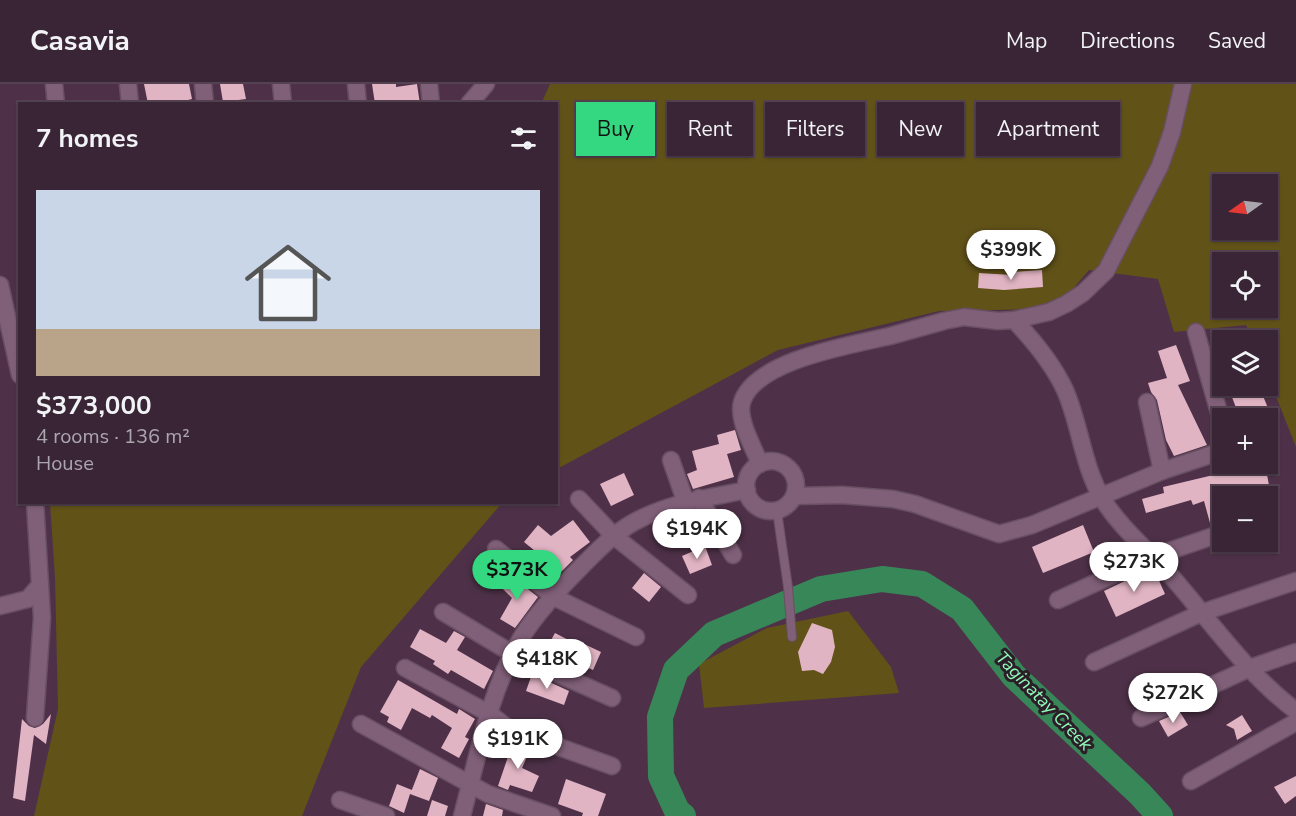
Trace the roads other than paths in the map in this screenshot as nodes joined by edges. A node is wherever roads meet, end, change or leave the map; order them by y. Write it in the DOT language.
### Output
graph roads {
  1 [pos="54,84"];
  2 [pos="128,84"];
  3 [pos="203,84"];
  4 [pos="281,84"];
  5 [pos="356,84"];
  6 [pos="429,84"];
  7 [pos="486,84"];
  8 [pos="1183,84"];
  9 [pos="56,102"];
  10 [pos="130,102"];
  11 [pos="205,102"];
  12 [pos="284,102"];
  13 [pos="358,102"];
  14 [pos="431,102"];
  15 [pos="471,102"];
  16 [pos="0,285"];
  17 [pos="1014,320"];
  18 [pos="1196,332"];
  19 [pos="18,366"];
  20 [pos="1147,402"];
  21 [pos="1218,408"];
  22 [pos="1212,454"];
  23 [pos="671,460"];
  24 [pos="760,464"];
  25 [pos="1162,471"];
  26 [pos="747,490"];
  27 [pos="794,496"];
  28 [pos="1101,497"];
  29 [pos="579,499"];
  30 [pos="693,501"];
  31 [pos="35,504"];
  32 [pos="777,511"];
  33 [pos="614,536"];
  34 [pos="1212,536"];
  35 [pos="496,549"];
  36 [pos="733,555"];
  37 [pos="1152,557"];
  38 [pos="1296,581"];
  39 [pos="40,585"];
  40 [pos="688,595"];
  41 [pos="554,597"];
  42 [pos="1058,600"];
  43 [pos="0,606"];
  44 [pos="443,612"];
  45 [pos="1201,613"];
  46 [pos="636,637"];
  47 [pos="792,637"];
  48 [pos="1296,652"];
  49 [pos="513,654"];
  50 [pos="1094,662"];
  51 [pos="405,668"];
  52 [pos="1250,668"];
  53 [pos="612,698"];
  54 [pos="1296,711"];
  55 [pos="490,714"];
  56 [pos="35,718"];
  57 [pos="1141,718"];
  58 [pos="1296,722"];
  59 [pos="361,724"];
  60 [pos="612,766"];
  61 [pos="1191,781"];
  62 [pos="471,783"];
  63 [pos="340,800"];
  64 [pos="386,816"];
  65 [pos="462,816"];
  66 [pos="552,816"];
  1 -- 9 [label="street"];
  2 -- 10 [label="street"];
  3 -- 11 [label="street"];
  4 -- 12 [label="street"];
  5 -- 13 [label="street"];
  6 -- 14 [label="street"];
  7 -- 15 [label="street"];
  8 -- 17 [label="street"];
  16 -- 19 [label="street"];
  17 -- 24 [label="street"];
  17 -- 28 [label="street"];
  18 -- 21 [label="street"];
  20 -- 25 [label="street"];
  22 -- 25 [label="street"];
  23 -- 30 [label="street"];
  24 -- 26 [label="street"];
  24 -- 27 [label="street"];
  25 -- 28 [label="street"];
  26 -- 30 [label="street"];
  26 -- 32 [label="street"];
  27 -- 28 [label="street"];
  27 -- 32 [label="street"];
  28 -- 37 [label="street"];
  29 -- 33 [label="street"];
  30 -- 33 [label="street"];
  30 -- 36 [label="street"];
  31 -- 39 [label="street"];
  32 -- 47 [label="lane"];
  33 -- 40 [label="street"];
  33 -- 41 [label="street"];
  34 -- 37 [label="street"];
  35 -- 41 [label="street"];
  37 -- 42 [label="street"];
  37 -- 45 [label="street"];
  38 -- 45 [label="street"];
  39 -- 43 [label="street"];
  39 -- 56 [label="street"];
  41 -- 46 [label="street"];
  41 -- 49 [label="street"];
  44 -- 49 [label="street"];
  45 -- 50 [label="street"];
  45 -- 52 [label="street"];
  48 -- 52 [label="street"];
  49 -- 53 [label="street"];
  49 -- 55 [label="street"];
  51 -- 55 [label="street"];
  52 -- 54 [label="street"];
  52 -- 57 [label="street"];
  55 -- 60 [label="street"];
  55 -- 62 [label="street"];
  58 -- 61 [label="street"];
  59 -- 62 [label="street"];
  62 -- 65 [label="street"];
  62 -- 66 [label="street"];
  63 -- 64 [label="street"];
}
